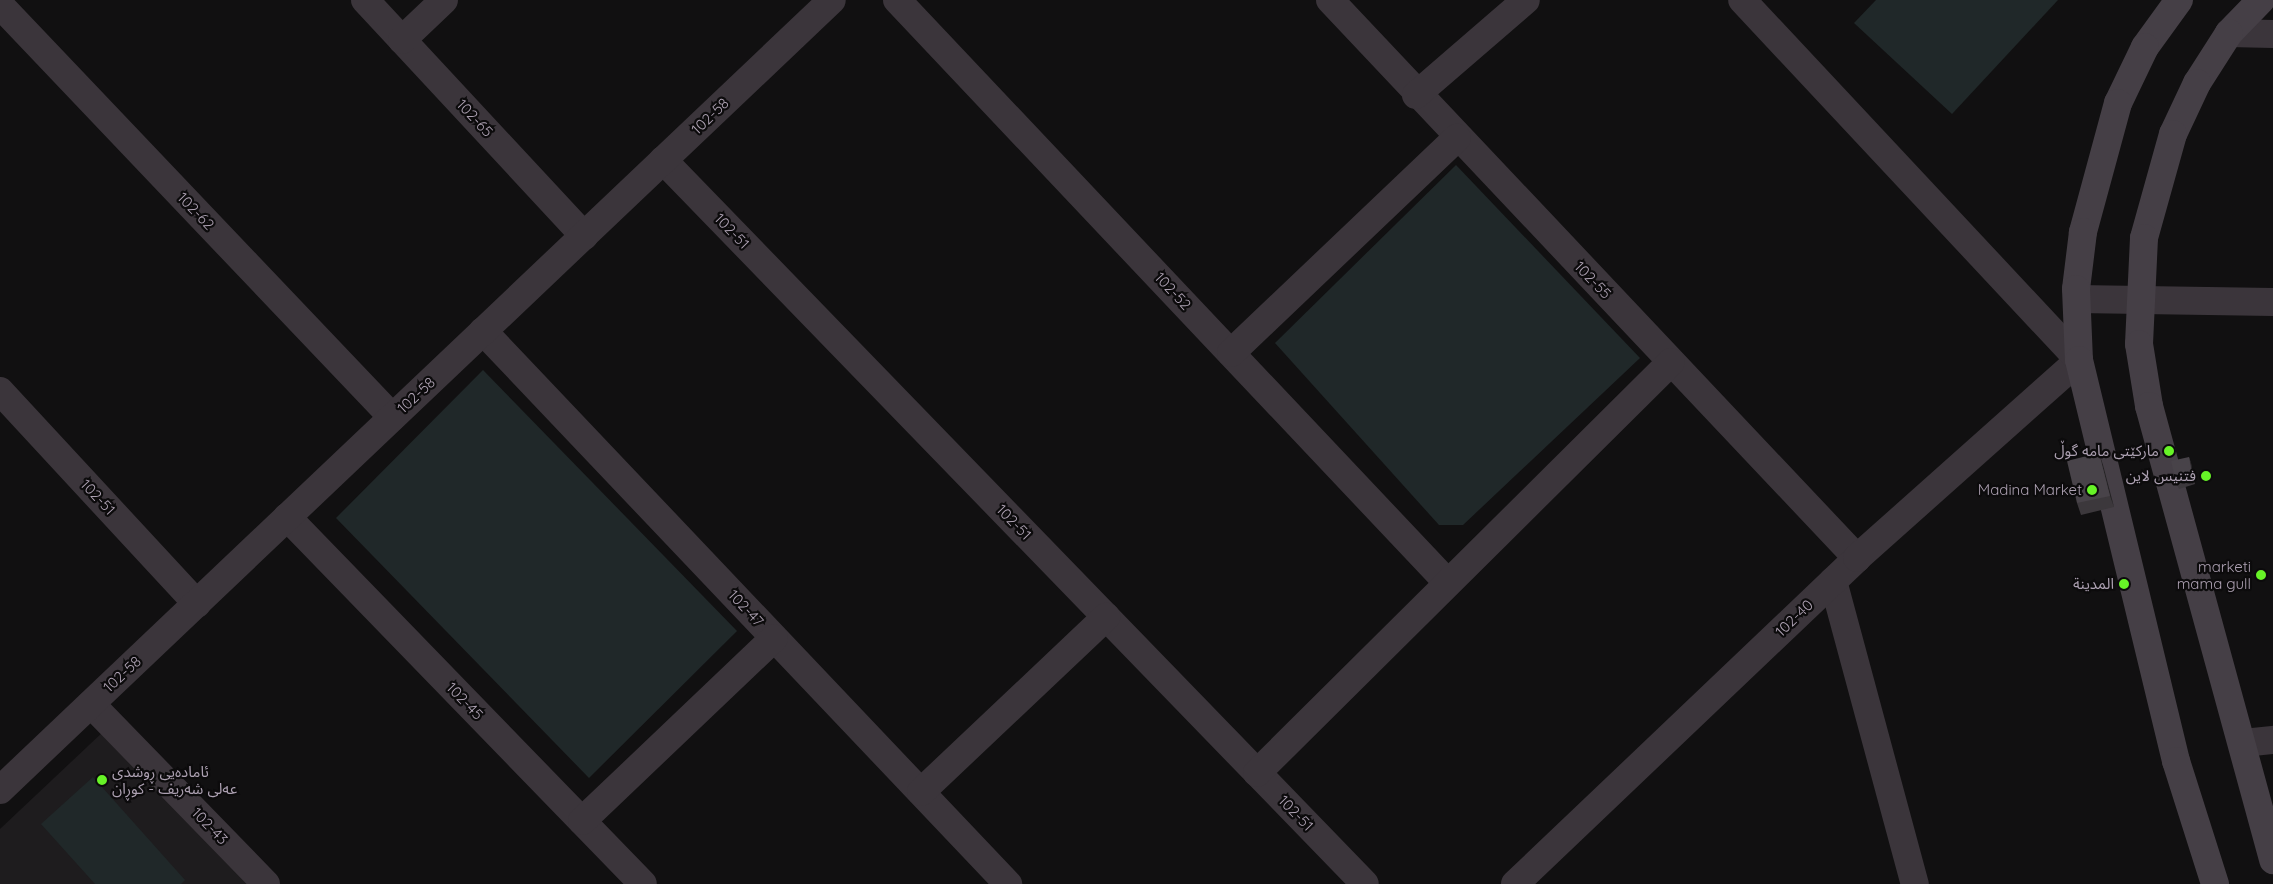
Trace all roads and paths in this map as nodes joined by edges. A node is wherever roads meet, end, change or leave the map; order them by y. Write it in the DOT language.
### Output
graph roads {
  1 [pos="365,0"];
  2 [pos="444,0"];
  3 [pos="832,0"];
  4 [pos="897,0"];
  5 [pos="1330,0"];
  6 [pos="1526,0"];
  7 [pos="1742,0"];
  8 [pos="2179,0"];
  9 [pos="2261,0"];
  10 [pos="0,5"];
  11 [pos="2229,33"];
  12 [pos="2273,34"];
  13 [pos="402,40"];
  14 [pos="1416,95"];
  15 [pos="1457,138"];
  16 [pos="664,160"];
  17 [pos="584,236"];
  18 [pos="2077,299"];
  19 [pos="2139,299"];
  20 [pos="2273,302"];
  21 [pos="483,331"];
  22 [pos="1231,353"];
  23 [pos="2079,360"];
  24 [pos="1671,362"];
  25 [pos="5,405"];
  26 [pos="392,417"];
  27 [pos="287,517"];
  28 [pos="1857,558"];
  29 [pos="1833,581"];
  30 [pos="1448,583"];
  31 [pos="197,604"];
  32 [pos="1106,617"];
  33 [pos="774,638"];
  34 [pos="91,704"];
  35 [pos="2273,740"];
  36 [pos="2243,743"];
  37 [pos="1257,773"];
  38 [pos="0,790"];
  39 [pos="921,792"];
  40 [pos="582,821"];
  41 [pos="2273,860"];
  42 [pos="1908,880"];
  43 [pos="266,884"];
  44 [pos="643,884"];
  45 [pos="1008,884"];
  46 [pos="1365,884"];
  47 [pos="1515,884"];
  48 [pos="2215,884"];
  1 -- 13 [label="street, 102-65"];
  2 -- 13 [label="street"];
  3 -- 16 [label="street, 102-58"];
  4 -- 22 [label="street, 102-52"];
  5 -- 14 [label="street, 102-55"];
  6 -- 14 [label="street"];
  7 -- 23 [label="street"];
  8 -- 18 [label="main road"];
  9 -- 11 [label="main road"];
  10 -- 26 [label="street, 102-62"];
  11 -- 12 [label="street"];
  11 -- 19 [label="main road"];
  13 -- 17 [label="street, 102-65"];
  14 -- 15 [label="street, 102-55"];
  15 -- 22 [label="street"];
  15 -- 24 [label="street, 102-55"];
  16 -- 17 [label="street, 102-58"];
  16 -- 32 [label="street, 102-51"];
  17 -- 21 [label="street, 102-58"];
  18 -- 19 [label="street"];
  18 -- 23 [label="main road"];
  19 -- 20 [label="street"];
  19 -- 36 [label="main road"];
  21 -- 26 [label="street, 102-58"];
  21 -- 33 [label="street, 102-47"];
  22 -- 30 [label="street, 102-52"];
  23 -- 28 [label="street, 102-40"];
  23 -- 48 [label="main road"];
  24 -- 28 [label="street, 102-55"];
  24 -- 30 [label="street"];
  25 -- 31 [label="street, 102-51"];
  26 -- 27 [label="street, 102-58"];
  27 -- 31 [label="street, 102-58"];
  27 -- 40 [label="street, 102-45"];
  28 -- 29 [label="street, 102-40"];
  29 -- 42 [label="street"];
  29 -- 47 [label="street, 102-40"];
  30 -- 37 [label="street"];
  31 -- 34 [label="street, 102-58"];
  32 -- 37 [label="street, 102-51"];
  32 -- 39 [label="street"];
  33 -- 39 [label="street, 102-47"];
  33 -- 40 [label="street"];
  34 -- 38 [label="street, 102-58"];
  34 -- 43 [label="street, 102-43"];
  35 -- 36 [label="street"];
  36 -- 41 [label="main road"];
  37 -- 46 [label="street, 102-51"];
  39 -- 45 [label="street, 102-47"];
  40 -- 44 [label="street, 102-45"];
}
